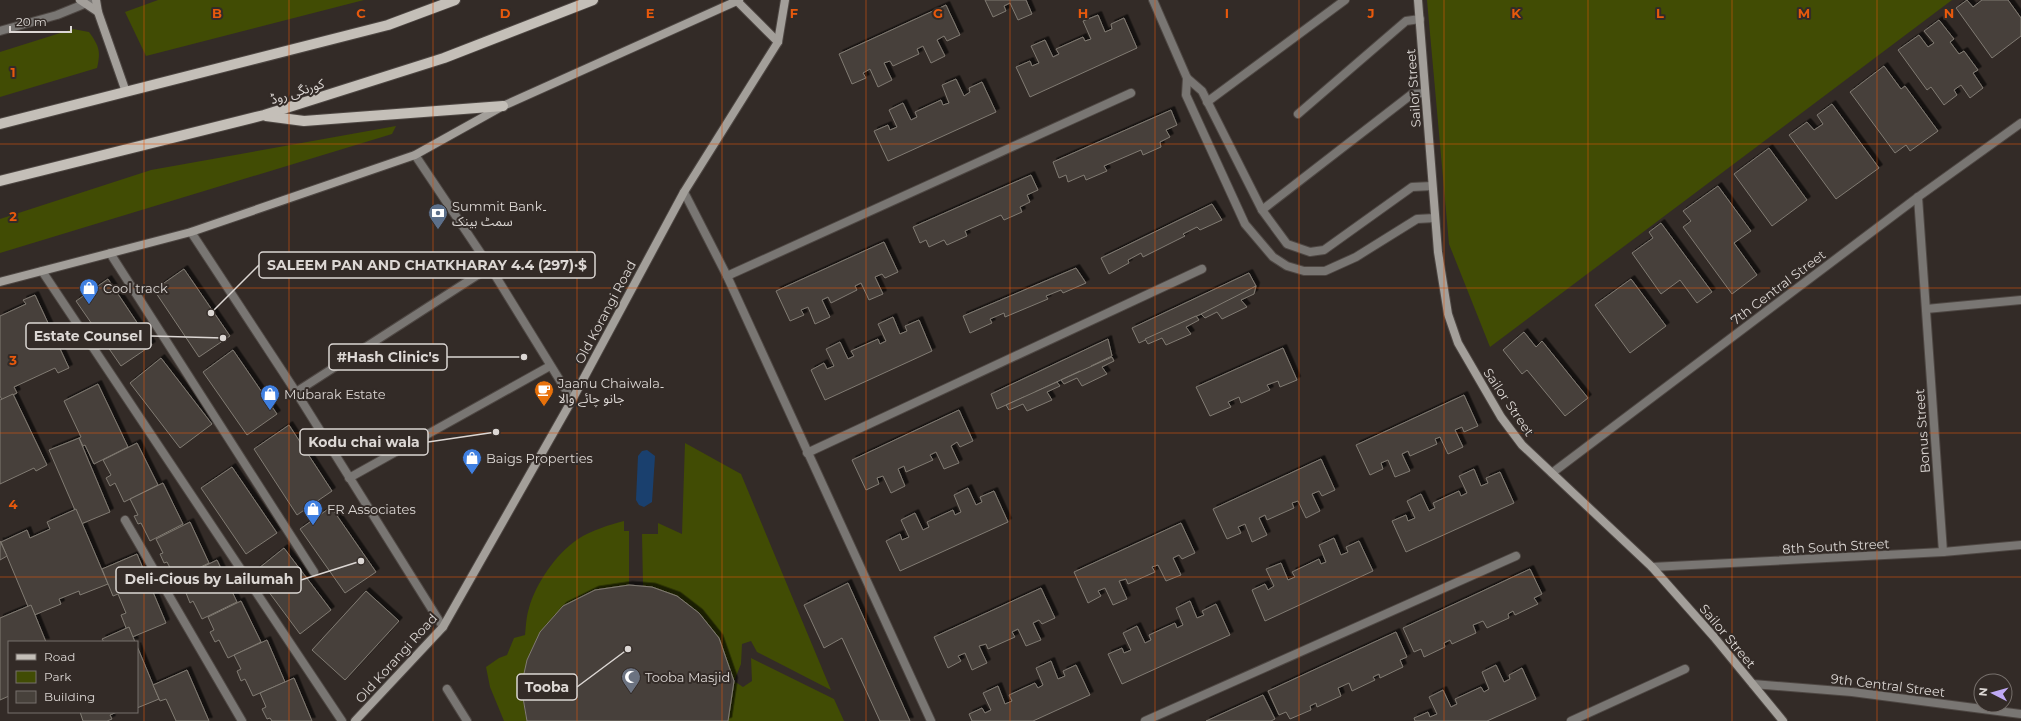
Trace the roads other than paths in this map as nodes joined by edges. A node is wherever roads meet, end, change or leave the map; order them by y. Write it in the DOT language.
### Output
graph roads {
  1 [pos="95,0"];
  2 [pos="455,0"];
  3 [pos="593,0"];
  4 [pos="738,0"];
  5 [pos="785,0"];
  6 [pos="1345,0"];
  7 [pos="1418,0"];
  8 [pos="82,2"];
  9 [pos="1156,2"];
  10 [pos="98,12"];
  11 [pos="1420,19"];
  12 [pos="0,31"];
  13 [pos="778,42"];
  14 [pos="1186,78"];
  15 [pos="126,92"];
  16 [pos="1131,93"];
  17 [pos="1425,93"];
  18 [pos="1207,102"];
  19 [pos="503,106"];
  20 [pos="1298,114"];
  21 [pos="264,115"];
  22 [pos="2021,123"];
  23 [pos="0,124"];
  24 [pos="415,155"];
  25 [pos="0,181"];
  26 [pos="1432,186"];
  27 [pos="684,192"];
  28 [pos="1918,197"];
  29 [pos="1262,210"];
  30 [pos="1435,218"];
  31 [pos="191,232"];
  32 [pos="110,253"];
  33 [pos="490,267"];
  34 [pos="1202,269"];
  35 [pos="42,271"];
  36 [pos="727,276"];
  37 [pos="0,282"];
  38 [pos="2021,300"];
  39 [pos="1926,309"];
  40 [pos="550,366"];
  41 [pos="296,392"];
  42 [pos="572,400"];
  43 [pos="807,453"];
  44 [pos="1552,473"];
  45 [pos="349,478"];
  46 [pos="125,520"];
  47 [pos="2021,545"];
  48 [pos="1943,552"];
  49 [pos="1516,556"];
  50 [pos="1652,567"];
  51 [pos="314,572"];
  52 [pos="443,627"];
  53 [pos="1685,669"];
  54 [pos="1753,684"];
  55 [pos="447,689"];
  56 [pos="2021,714"];
  57 [pos="242,721"];
  58 [pos="342,721"];
  59 [pos="355,721"];
  60 [pos="467,721"];
  61 [pos="932,721"];
  62 [pos="1145,721"];
  63 [pos="1571,721"];
  64 [pos="1782,721"];
  1 -- 8 [label="street"];
  1 -- 10 [label="street"];
  2 -- 15 [label="main road"];
  3 -- 21 [label="main road, کورنگی روڈ"];
  4 -- 13 [label="street"];
  4 -- 19 [label="street"];
  5 -- 13 [label="street, Old Korangi Road"];
  6 -- 18 [label="street"];
  7 -- 11 [label="street, Sailor Street"];
  8 -- 10 [label="street"];
  8 -- 12 [label="street"];
  9 -- 14 [label="street"];
  10 -- 15 [label="street"];
  11 -- 17 [label="street, Sailor Street"];
  11 -- 20 [label="street"];
  13 -- 27 [label="street, Old Korangi Road"];
  14 -- 18 [label="street"];
  14 -- 30 [label="street"];
  15 -- 23 [label="main road"];
  16 -- 36 [label="street"];
  17 -- 26 [label="street, Sailor Street"];
  17 -- 29 [label="street"];
  18 -- 29 [label="street"];
  19 -- 21 [label="main road"];
  19 -- 24 [label="street"];
  21 -- 25 [label="main road, کورنگی روڈ"];
  22 -- 28 [label="street, 7th Central Street"];
  24 -- 31 [label="street"];
  24 -- 33 [label="street"];
  26 -- 29 [label="street"];
  26 -- 30 [label="street, Sailor Street"];
  27 -- 36 [label="street"];
  27 -- 42 [label="street, Old Korangi Road"];
  28 -- 39 [label="street, Bonus Street"];
  28 -- 44 [label="street, 7th Central Street"];
  30 -- 44 [label="street, Sailor Street"];
  31 -- 32 [label="street"];
  31 -- 41 [label="street"];
  32 -- 35 [label="street"];
  32 -- 51 [label="street"];
  33 -- 40 [label="street"];
  33 -- 41 [label="street"];
  34 -- 43 [label="street"];
  35 -- 37 [label="street"];
  35 -- 58 [label="street"];
  36 -- 43 [label="street"];
  38 -- 39 [label="street"];
  39 -- 48 [label="street, Bonus Street"];
  40 -- 42 [label="street"];
  40 -- 45 [label="street"];
  41 -- 45 [label="street"];
  42 -- 52 [label="street, Old Korangi Road"];
  43 -- 61 [label="street"];
  44 -- 50 [label="street, Sailor Street"];
  45 -- 52 [label="street"];
  46 -- 57 [label="street"];
  47 -- 48 [label="street, 8th South Street"];
  48 -- 50 [label="street, 8th South Street"];
  49 -- 62 [label="street"];
  50 -- 54 [label="street, Sailor Street"];
  52 -- 59 [label="street, Old Korangi Road"];
  53 -- 63 [label="street"];
  54 -- 56 [label="street, 9th Central Street"];
  54 -- 64 [label="street, Sailor Street"];
  55 -- 60 [label="street"];
}
